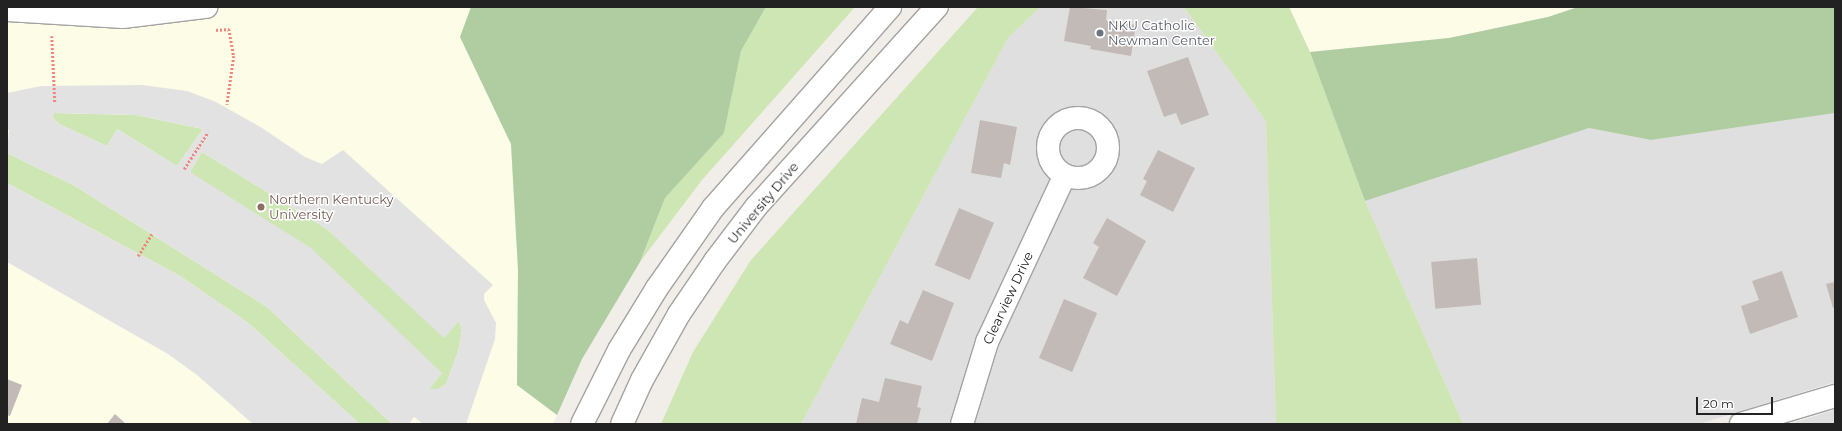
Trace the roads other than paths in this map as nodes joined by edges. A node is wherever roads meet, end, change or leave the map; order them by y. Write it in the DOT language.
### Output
graph roads {
  1 [pos="206,7"];
  2 [pos="890,7"];
  3 [pos="937,7"];
  4 [pos="7,10"];
  5 [pos="1064,175"];
  6 [pos="1835,396"];
  7 [pos="582,424"];
  8 [pos="622,424"];
  9 [pos="962,424"];
  10 [pos="1741,424"];
  1 -- 4 [label="street"];
  2 -- 7 [label="street"];
  3 -- 8 [label="street, University Drive"];
  5 -- 9 [label="street, Clearview Drive"];
  6 -- 10 [label="street"];
}
